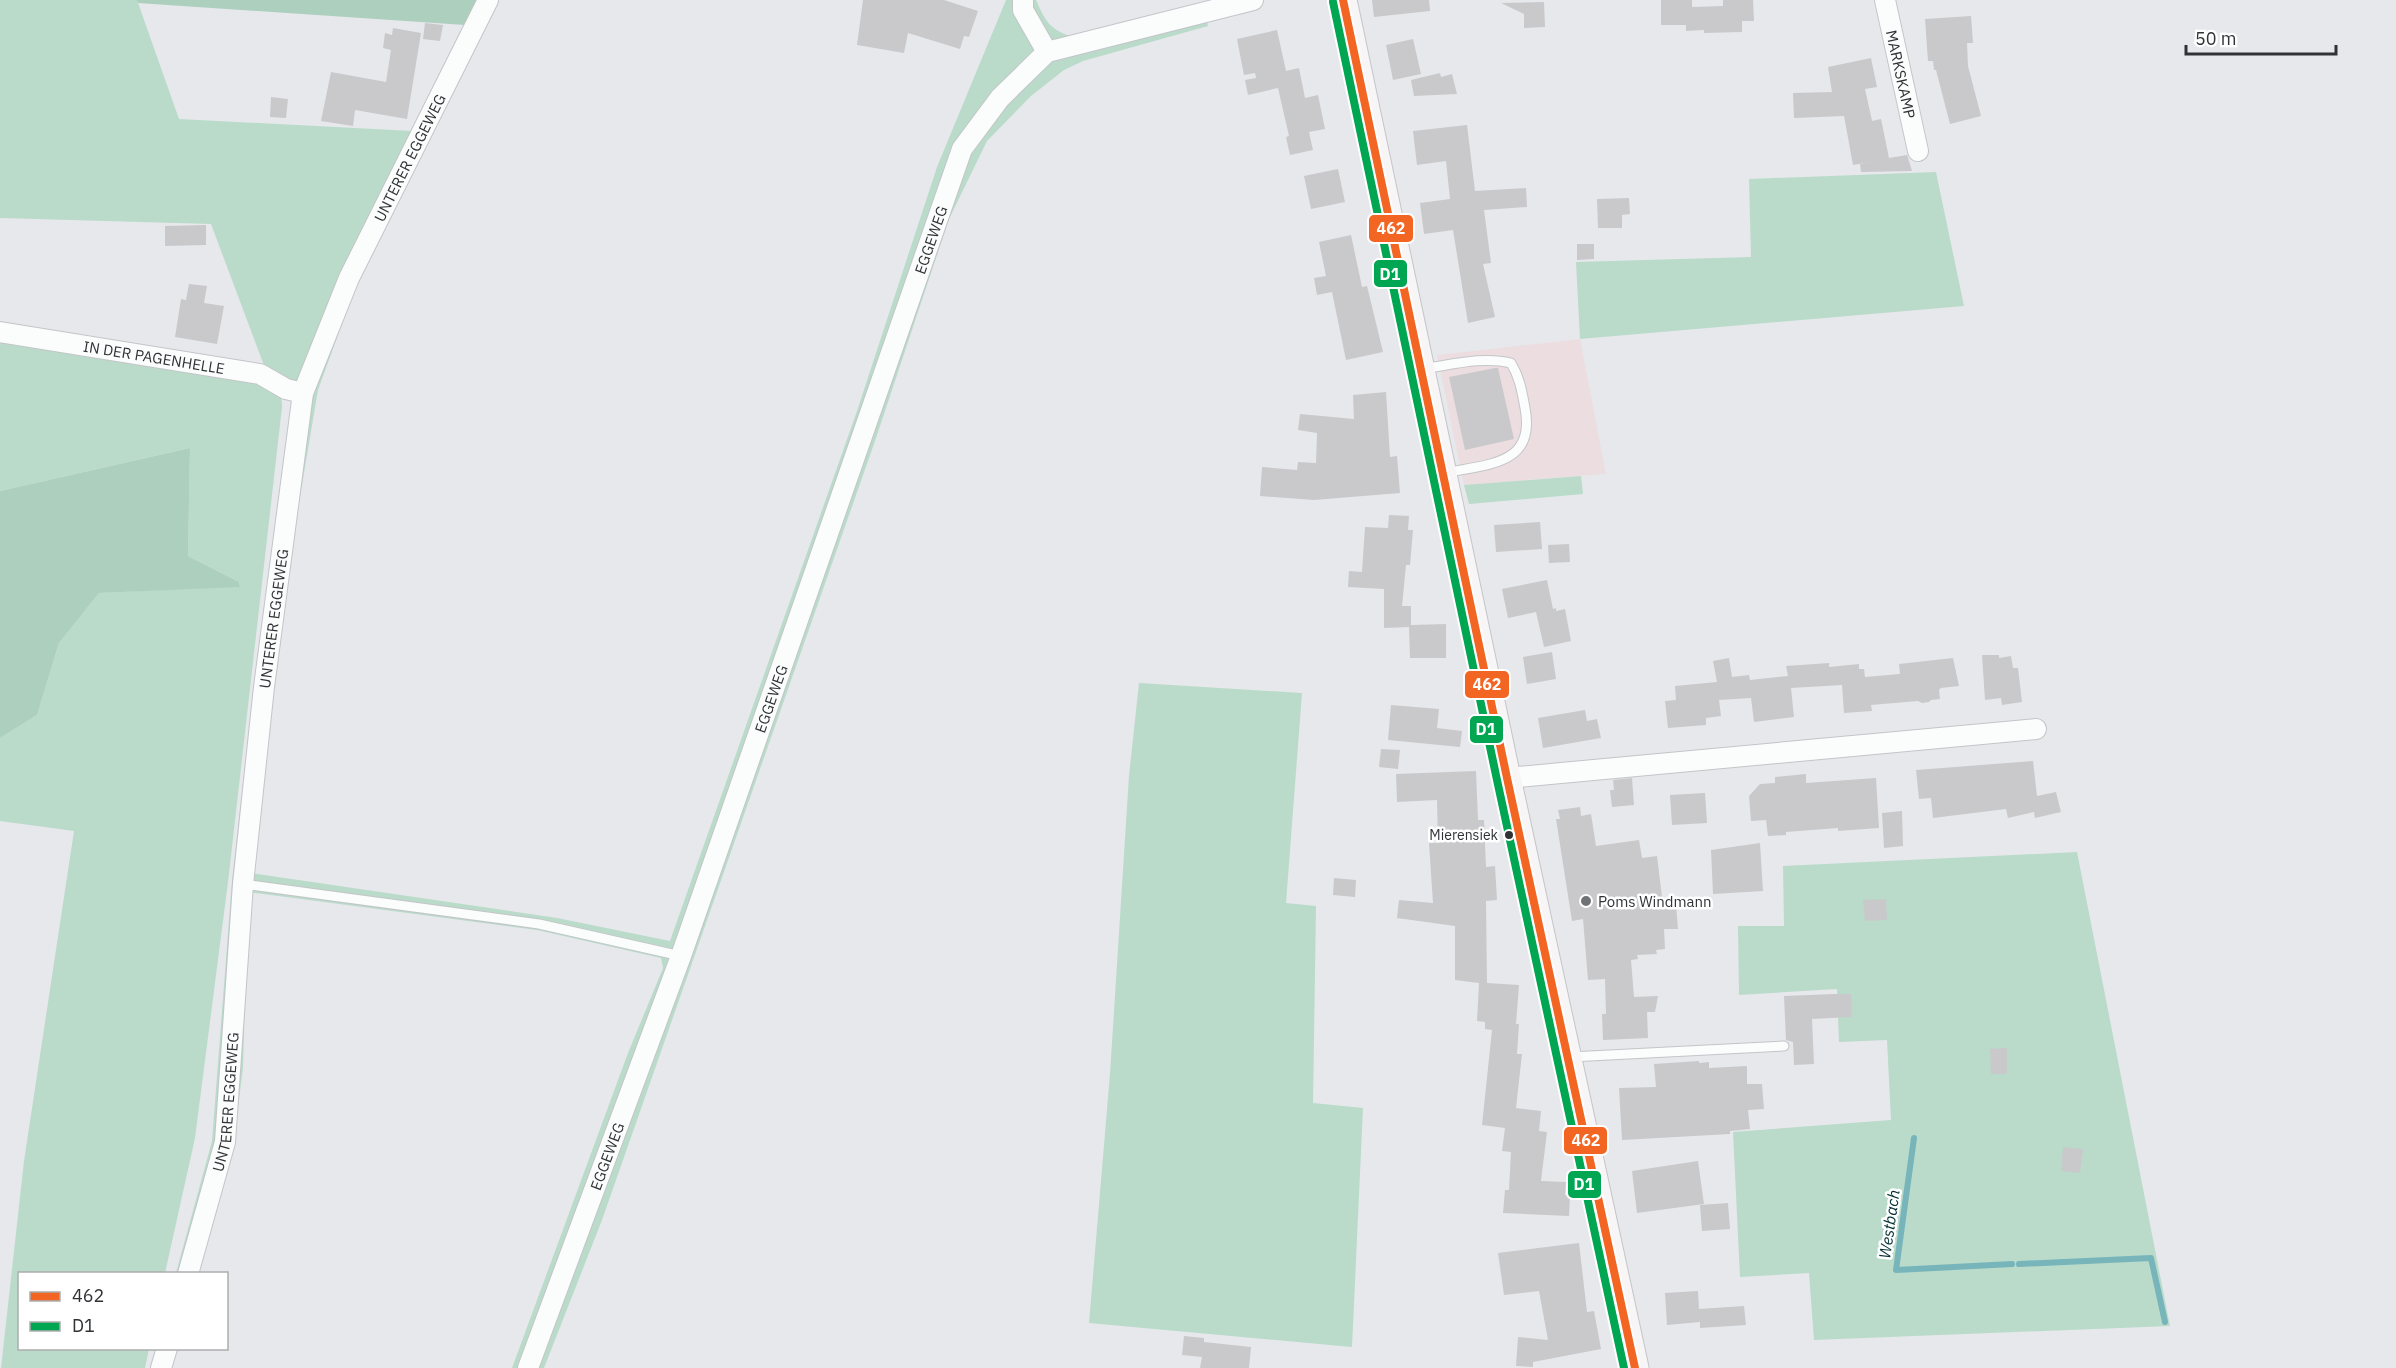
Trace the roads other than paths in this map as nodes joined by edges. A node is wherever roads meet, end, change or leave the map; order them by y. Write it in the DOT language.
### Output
graph roads {
  1 [pos="488,0"];
  2 [pos="1023,0"];
  3 [pos="1252,0"];
  4 [pos="1343,0"];
  5 [pos="1885,0"];
  6 [pos="1047,52"];
  7 [pos="1918,151"];
  8 [pos="0,332"];
  9 [pos="1421,369"];
  10 [pos="303,393"];
  11 [pos="1443,473"];
  12 [pos="2036,729"];
  13 [pos="1507,778"];
  14 [pos="243,884"];
  15 [pos="681,956"];
  16 [pos="1784,1046"];
  17 [pos="1568,1057"];
  18 [pos="189,1272"];
  19 [pos="166,1350"];
  20 [pos="161,1368"];
  21 [pos="528,1368"];
  22 [pos="1635,1368"];
  1 -- 10 [label="street, UNTERER EGGEWEG"];
  2 -- 6 [label="street"];
  3 -- 6 [label="street"];
  4 -- 9 [label="main road"];
  5 -- 7 [label="street, MARKSKAMP"];
  6 -- 15 [label="street, EGGEWEG"];
  8 -- 10 [label="street, IN DER PAGENHELLE"];
  9 -- 11 [label="main road"];
  9 -- 11 [label="lane"];
  10 -- 14 [label="street, UNTERER EGGEWEG"];
  11 -- 13 [label="main road"];
  12 -- 13 [label="street"];
  13 -- 17 [label="main road"];
  14 -- 15 [label="lane"];
  14 -- 18 [label="street, UNTERER EGGEWEG"];
  15 -- 21 [label="street, EGGEWEG"];
  16 -- 17 [label="lane"];
  17 -- 22 [label="main road"];
  19 -- 20 [label="street"];
}
